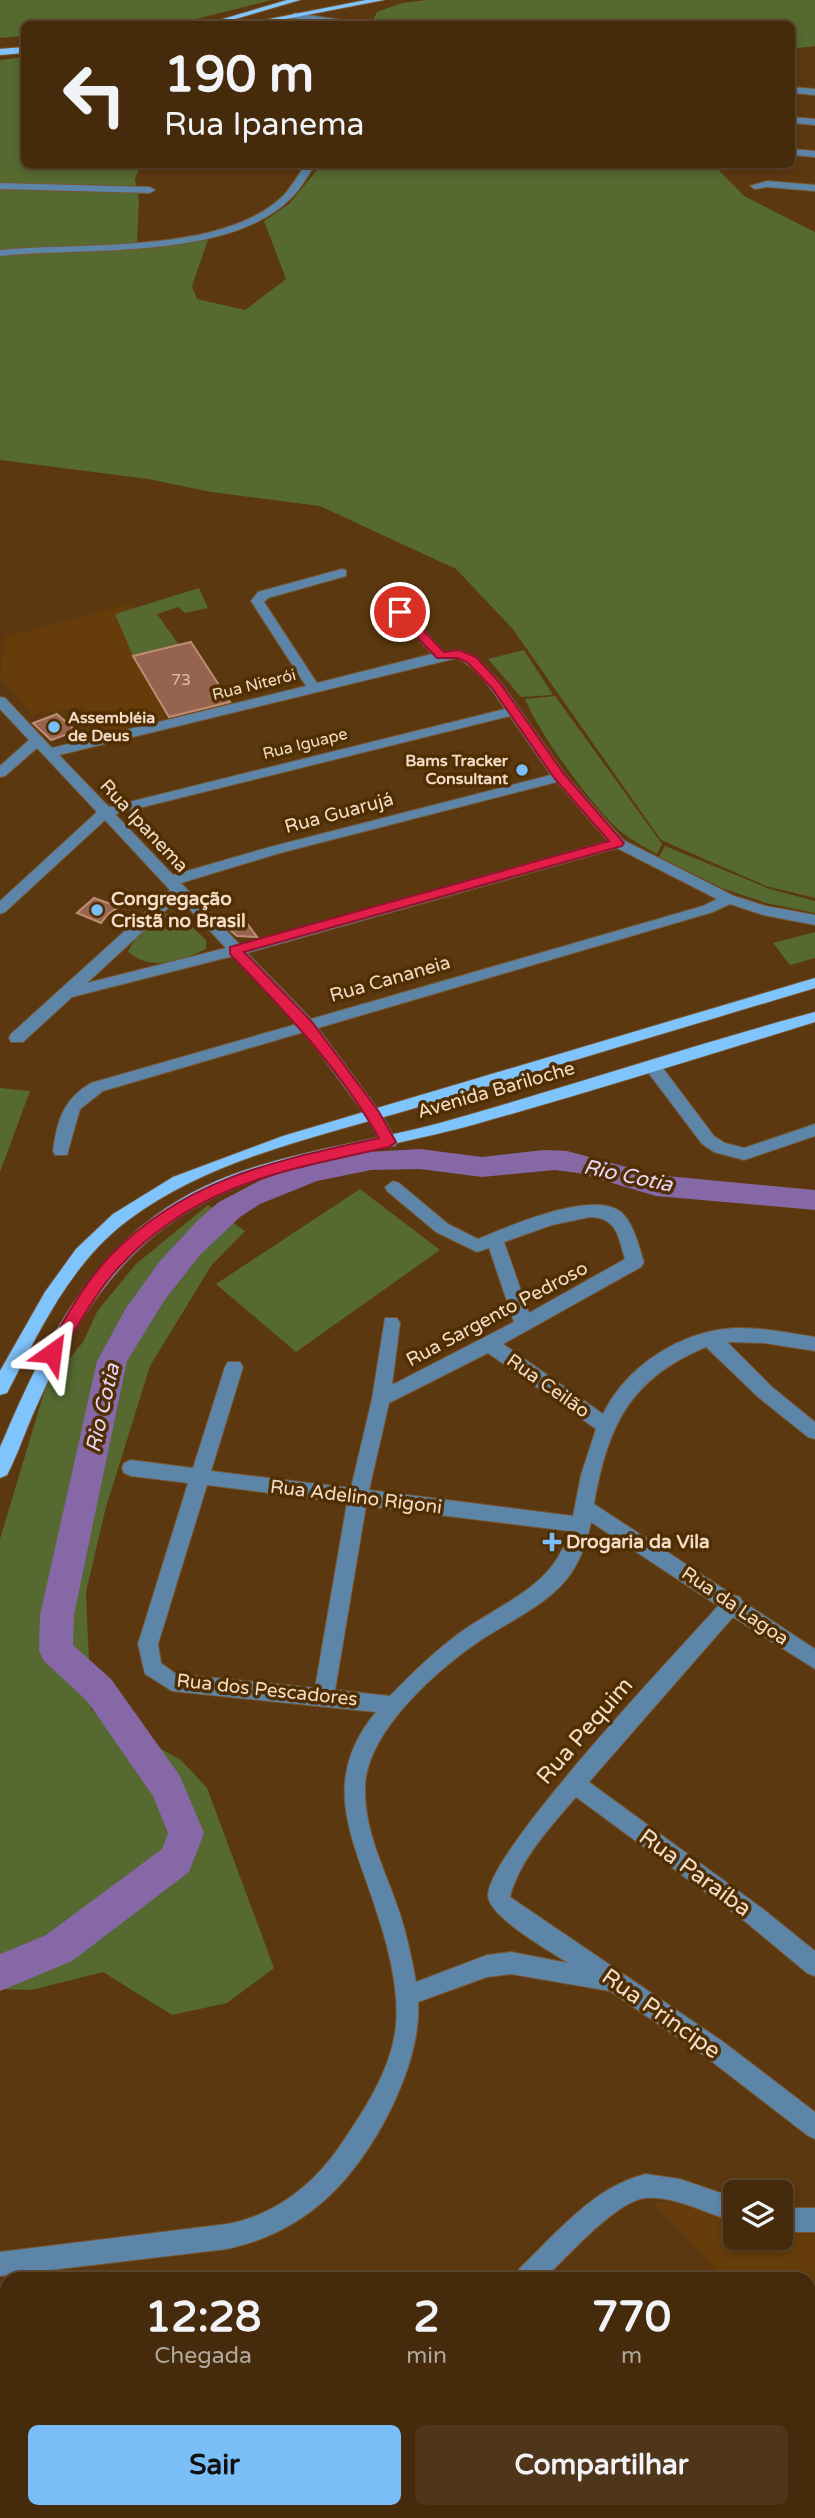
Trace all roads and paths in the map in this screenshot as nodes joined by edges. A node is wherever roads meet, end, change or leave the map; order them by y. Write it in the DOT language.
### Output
graph roads {
  1 [pos="296,0"];
  2 [pos="380,0"];
  3 [pos="353,2"];
  4 [pos="279,4"];
  5 [pos="294,16"];
  6 [pos="220,21"];
  7 [pos="265,21"];
  8 [pos="328,21"];
  9 [pos="349,21"];
  10 [pos="21,43"];
  11 [pos="0,45"];
  12 [pos="21,50"];
  13 [pos="0,52"];
  14 [pos="795,90"];
  15 [pos="815,92"];
  16 [pos="795,120"];
  17 [pos="815,122"];
  18 [pos="795,152"];
  19 [pos="815,154"];
  20 [pos="309,168"];
  21 [pos="0,186"];
  22 [pos="755,186"];
  23 [pos="815,188"];
  24 [pos="150,191"];
  25 [pos="0,253"];
  26 [pos="342,573"];
  27 [pos="400,612"];
  28 [pos="441,656"];
  29 [pos="314,688"];
  30 [pos="0,701"];
  31 [pos="513,711"];
  32 [pos="38,740"];
  33 [pos="50,753"];
  34 [pos="0,773"];
  35 [pos="560,777"];
  36 [pos="106,812"];
  37 [pos="618,843"];
  38 [pos="174,886"];
  39 [pos="729,899"];
  40 [pos="0,909"];
  41 [pos="815,920"];
  42 [pos="235,951"];
  43 [pos="112,952"];
  44 [pos="143,974"];
  45 [pos="815,983"];
  46 [pos="66,993"];
  47 [pos="815,1017"];
  48 [pos="307,1025"];
  49 [pos="17,1038"];
  50 [pos="653,1067"];
  51 [pos="374,1116"];
  52 [pos="815,1130"];
  53 [pos="389,1142"];
  54 [pos="61,1151"];
  55 [pos="393,1187"];
  56 [pos="494,1239"];
  57 [pos="391,1323"];
  58 [pos="524,1324"];
  59 [pos="711,1338"];
  60 [pos="489,1344"];
  61 [pos="815,1344"];
  62 [pos="234,1367"];
  63 [pos="0,1388"];
  64 [pos="381,1399"];
  65 [pos="608,1427"];
  66 [pos="815,1432"];
  67 [pos="131,1468"];
  68 [pos="0,1470"];
  69 [pos="199,1478"];
  70 [pos="358,1497"];
  71 [pos="583,1516"];
  72 [pos="733,1603"];
  73 [pos="815,1660"];
  74 [pos="324,1696"];
  75 [pos="394,1705"];
  76 [pos="573,1783"];
  77 [pos="503,1906"];
  78 [pos="815,1965"];
  79 [pos="616,1982"];
  80 [pos="409,1995"];
  81 [pos="815,2127"];
  82 [pos="723,2206"];
  83 [pos="793,2220"];
  84 [pos="815,2220"];
  85 [pos="0,2264"];
  86 [pos="535,2272"];
  1 -- 4 [label="main road"];
  2 -- 3 [label="main road"];
  3 -- 5 [label="main road"];
  3 -- 9 [label="street"];
  4 -- 5 [label="main road"];
  4 -- 6 [label="main road"];
  5 -- 7 [label="main road"];
  5 -- 8 [label="street"];
  10 -- 11 [label="main road"];
  12 -- 13 [label="main road"];
  14 -- 15 [label="street"];
  16 -- 17 [label="street"];
  18 -- 19 [label="street"];
  20 -- 25 [label="street"];
  21 -- 24 [label="street"];
  22 -- 23 [label="street"];
  26 -- 29 [label="street"];
  27 -- 28 [label="street"];
  28 -- 29 [label="street, Rua Niterói"];
  28 -- 31 [label="street, Rua Niterói"];
  29 -- 33 [label="street, Rua Niterói"];
  30 -- 32 [label="street, Rua Ipanema"];
  31 -- 35 [label="street"];
  31 -- 36 [label="street, Rua Iguape"];
  32 -- 33 [label="street, Rua Ipanema"];
  32 -- 34 [label="street"];
  33 -- 36 [label="street, Rua Ipanema"];
  35 -- 37 [label="street"];
  35 -- 38 [label="street, Rua Guarujá"];
  36 -- 38 [label="street, Rua Ipanema"];
  36 -- 40 [label="street"];
  37 -- 39 [label="street"];
  37 -- 42 [label="street"];
  38 -- 42 [label="street, Rua Ipanema"];
  38 -- 43 [label="street"];
  39 -- 41 [label="street"];
  39 -- 48 [label="street, Rua Cananeia"];
  42 -- 44 [label="street"];
  42 -- 48 [label="street, Rua Ipanema"];
  43 -- 44 [label="street"];
  43 -- 46 [label="street"];
  44 -- 46 [label="street"];
  45 -- 51 [label="main road, Avenida Bariloche"];
  46 -- 49 [label="street"];
  47 -- 50 [label="main road, Avenida Bariloche"];
  48 -- 51 [label="street, Rua Ipanema"];
  48 -- 54 [label="street, Rua Cananeia"];
  50 -- 52 [label="street"];
  50 -- 53 [label="main road, Avenida Bariloche"];
  51 -- 53 [label="street, Rua Ipanema"];
  51 -- 63 [label="main road, Avenida Bariloche"];
  53 -- 68 [label="main road, Avenida Bariloche"];
  55 -- 56 [label="street"];
  56 -- 58 [label="street"];
  56 -- 58 [label="street, Rua Sargento Pedroso"];
  57 -- 64 [label="street"];
  58 -- 60 [label="street, Rua Sargento Pedroso"];
  59 -- 61 [label="street"];
  59 -- 65 [label="street"];
  59 -- 66 [label="street"];
  60 -- 64 [label="street, Rua Sargento Pedroso"];
  60 -- 65 [label="street, Rua Ceilão"];
  62 -- 69 [label="street"];
  64 -- 70 [label="street"];
  65 -- 71 [label="street"];
  67 -- 69 [label="street, Rua Adelino Rigoni"];
  69 -- 70 [label="street, Rua Adelino Rigoni"];
  69 -- 74 [label="street, Rua dos Pescadores"];
  70 -- 71 [label="street, Rua Adelino Rigoni"];
  70 -- 74 [label="street"];
  71 -- 72 [label="street, Rua da Lagoa"];
  71 -- 75 [label="street"];
  72 -- 73 [label="street, Rua da Lagoa"];
  72 -- 76 [label="street, Rua Pequim"];
  74 -- 75 [label="street, Rua dos Pescadores"];
  75 -- 80 [label="street"];
  76 -- 77 [label="street, Rua Pequim"];
  76 -- 78 [label="street, Rua Paraíba"];
  77 -- 79 [label="street, Rua Principe"];
  79 -- 80 [label="street"];
  79 -- 81 [label="street, Rua Principe"];
  80 -- 85 [label="street"];
  82 -- 86 [label="street"];
  83 -- 84 [label="street"];
}
